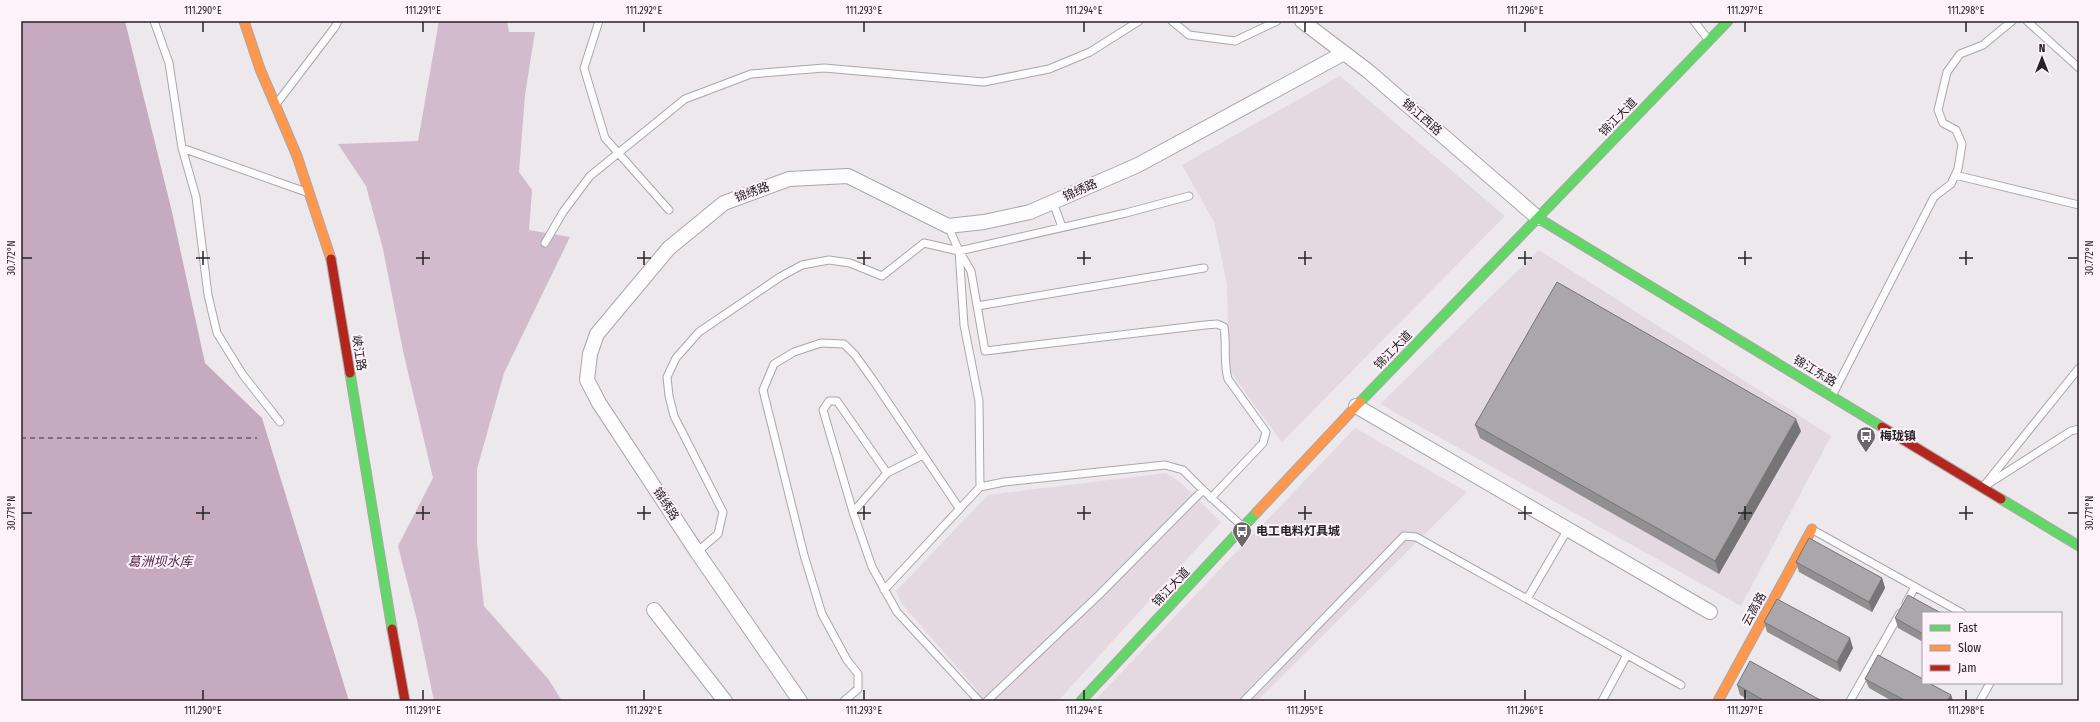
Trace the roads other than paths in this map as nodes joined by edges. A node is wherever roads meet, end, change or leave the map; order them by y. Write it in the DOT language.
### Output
graph roads {
  1 [pos="154,21"];
  2 [pos="244,21"];
  3 [pos="338,21"];
  4 [pos="599,21"];
  5 [pos="1139,21"];
  6 [pos="1172,21"];
  7 [pos="1277,21"];
  8 [pos="1302,21"];
  9 [pos="1694,21"];
  10 [pos="1728,21"];
  11 [pos="2012,21"];
  12 [pos="2027,21"];
  13 [pos="1709,40"];
  14 [pos="1344,53"];
  15 [pos="2079,68"];
  16 [pos="275,105"];
  17 [pos="182,148"];
  18 [pos="618,152"];
  19 [pos="1955,175"];
  20 [pos="310,193"];
  21 [pos="1189,196"];
  22 [pos="1053,202"];
  23 [pos="2079,205"];
  24 [pos="670,210"];
  25 [pos="1538,218"];
  26 [pos="948,226"];
  27 [pos="1062,227"];
  28 [pos="545,243"];
  29 [pos="959,251"];
  30 [pos="1204,268"];
  31 [pos="977,306"];
  32 [pos="2079,368"];
  33 [pos="1832,396"];
  34 [pos="1356,406"];
  35 [pos="280,422"];
  36 [pos="2079,429"];
  37 [pos="923,455"];
  38 [pos="887,473"];
  39 [pos="980,487"];
  40 [pos="1983,488"];
  41 [pos="1203,490"];
  42 [pos="1211,498"];
  43 [pos="959,508"];
  44 [pos="853,512"];
  45 [pos="1243,527"];
  46 [pos="1568,529"];
  47 [pos="1812,529"];
  48 [pos="2079,546"];
  49 [pos="697,552"];
  50 [pos="1915,587"];
  51 [pos="884,590"];
  52 [pos="1528,599"];
  53 [pos="654,610"];
  54 [pos="1710,612"];
  55 [pos="1960,612"];
  56 [pos="1627,655"];
  57 [pos="1989,684"];
  58 [pos="1681,685"];
  59 [pos="405,701"];
  60 [pos="725,701"];
  61 [pos="800,701"];
  62 [pos="844,701"];
  63 [pos="979,701"];
  64 [pos="987,701"];
  65 [pos="1080,701"];
  66 [pos="1244,701"];
  67 [pos="1602,701"];
  68 [pos="1718,701"];
  69 [pos="1850,701"];
  70 [pos="1980,701"];
  1 -- 17 [label="lane"];
  2 -- 16 [label="main road, 峡江路"];
  3 -- 16 [label="lane"];
  4 -- 18 [label="lane"];
  5 -- 18 [label="lane"];
  6 -- 7 [label="lane"];
  8 -- 14 [label="street, 锦江西路"];
  9 -- 13 [label="lane"];
  10 -- 13 [label="main road, 锦江大道"];
  11 -- 19 [label="lane"];
  12 -- 15 [label="lane"];
  13 -- 25 [label="main road, 锦江大道"];
  14 -- 22 [label="street, 锦绣路"];
  14 -- 25 [label="street, 锦江西路"];
  16 -- 20 [label="main road, 峡江路"];
  17 -- 20 [label="lane"];
  17 -- 35 [label="lane"];
  18 -- 24 [label="lane"];
  18 -- 28 [label="lane"];
  19 -- 23 [label="lane"];
  19 -- 33 [label="lane"];
  20 -- 59 [label="main road, 峡江路"];
  21 -- 27 [label="lane"];
  22 -- 26 [label="street, 锦绣路"];
  22 -- 27 [label="lane"];
  25 -- 33 [label="main road, 锦江东路"];
  25 -- 34 [label="main road, 锦江大道"];
  26 -- 29 [label="lane"];
  26 -- 49 [label="street, 锦绣路"];
  27 -- 29 [label="lane"];
  29 -- 31 [label="lane"];
  29 -- 39 [label="lane"];
  29 -- 49 [label="lane"];
  30 -- 31 [label="lane"];
  31 -- 42 [label="lane"];
  32 -- 40 [label="lane"];
  33 -- 40 [label="main road, 锦江东路"];
  34 -- 45 [label="main road, 锦江大道"];
  34 -- 46 [label="street"];
  36 -- 40 [label="lane"];
  37 -- 38 [label="lane"];
  37 -- 43 [label="lane"];
  37 -- 62 [label="lane"];
  38 -- 44 [label="lane"];
  38 -- 44 [label="lane"];
  39 -- 41 [label="lane"];
  39 -- 43 [label="lane"];
  40 -- 48 [label="main road, 锦江东路"];
  41 -- 42 [label="lane"];
  41 -- 64 [label="lane"];
  42 -- 45 [label="lane"];
  43 -- 51 [label="lane"];
  44 -- 51 [label="lane"];
  45 -- 65 [label="main road, 锦江大道"];
  46 -- 52 [label="lane"];
  46 -- 54 [label="street"];
  47 -- 50 [label="lane"];
  47 -- 68 [label="main road, 云高路"];
  49 -- 61 [label="street, 锦绣路"];
  50 -- 55 [label="lane"];
  50 -- 69 [label="lane"];
  51 -- 63 [label="lane"];
  52 -- 56 [label="lane"];
  52 -- 66 [label="lane"];
  53 -- 60 [label="street"];
  56 -- 58 [label="lane"];
  56 -- 67 [label="lane"];
  57 -- 70 [label="lane"];
}
